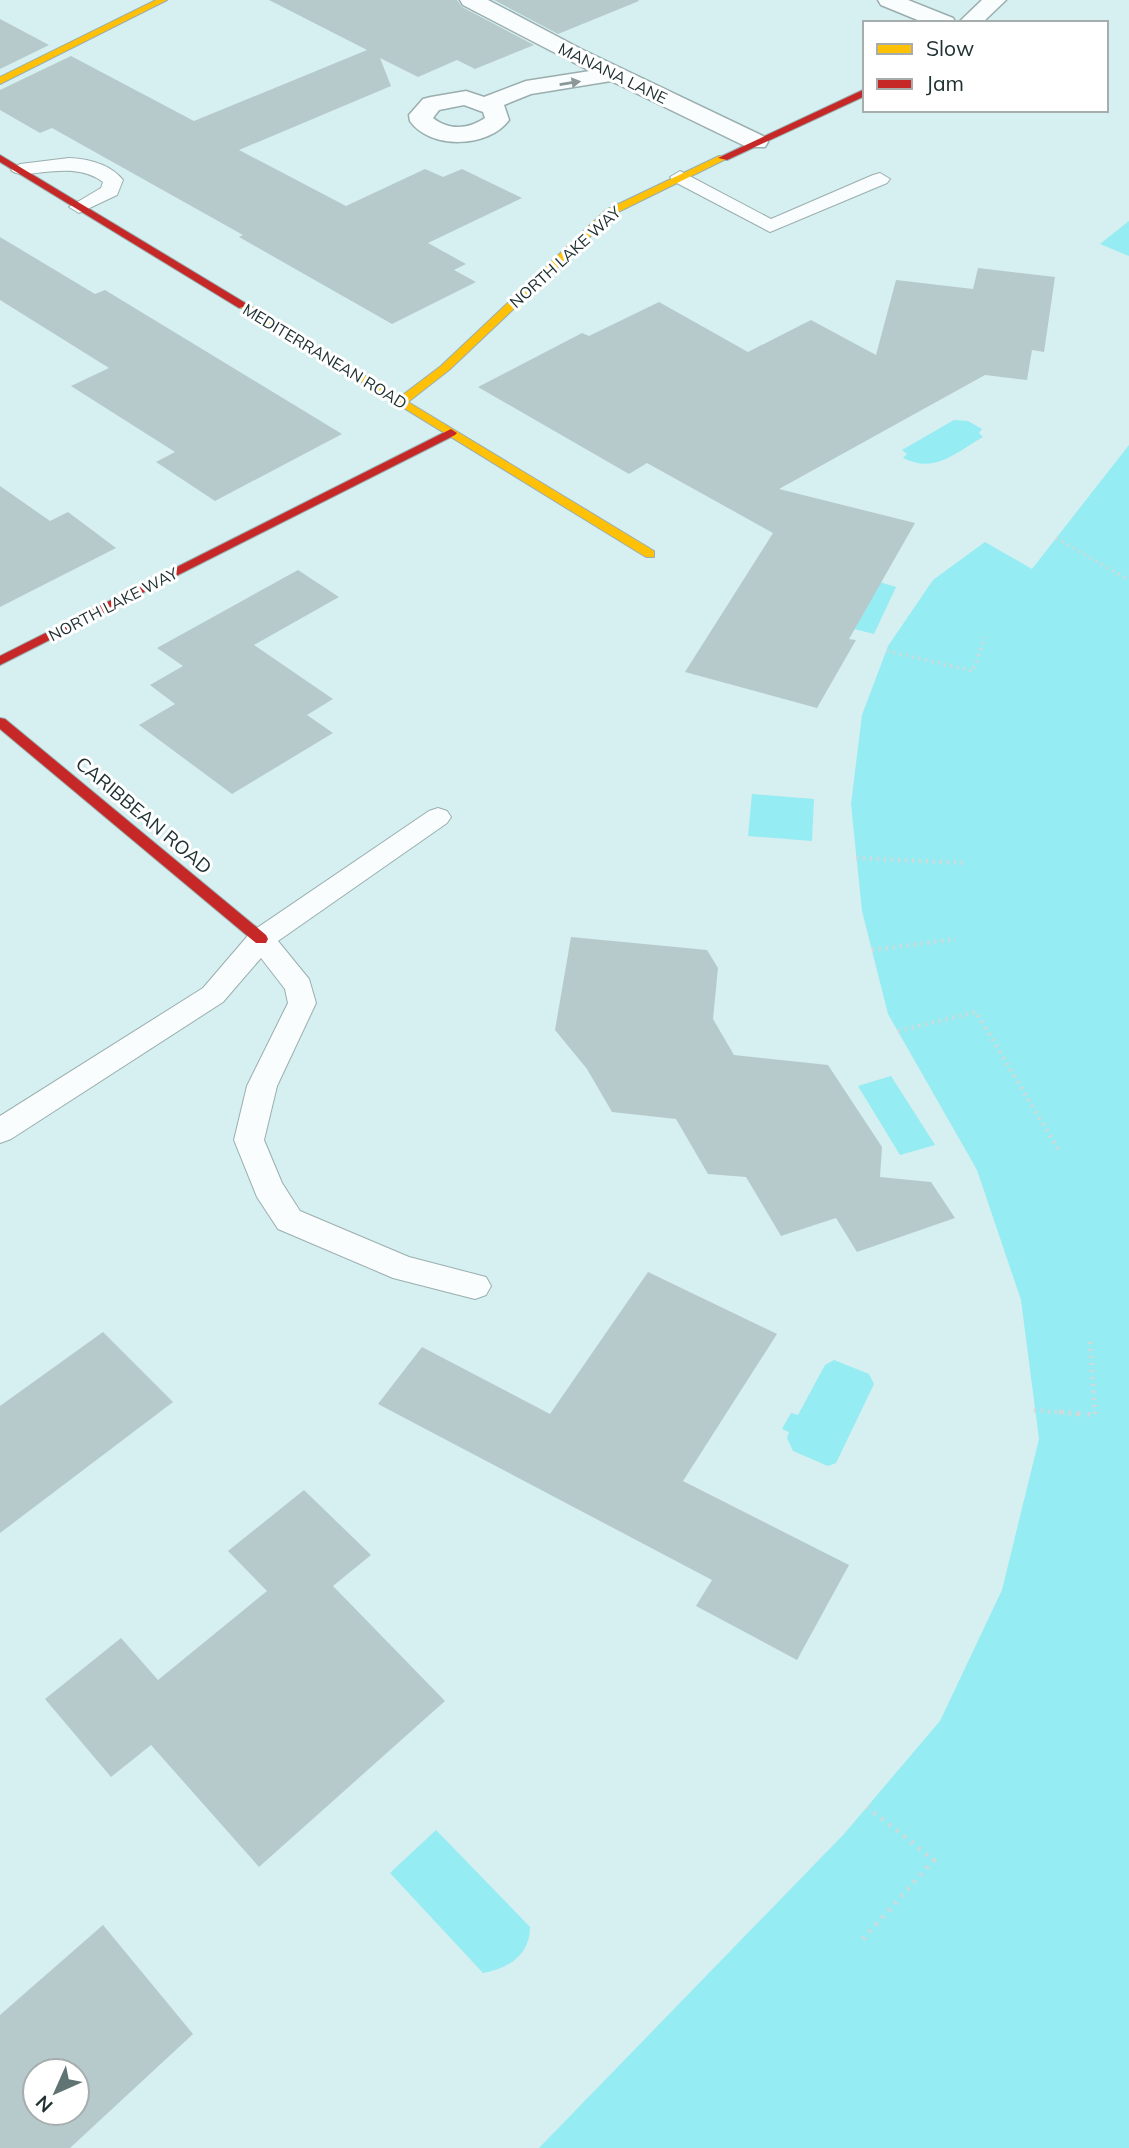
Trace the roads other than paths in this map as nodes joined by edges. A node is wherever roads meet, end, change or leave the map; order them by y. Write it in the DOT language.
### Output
graph roads {
  1 [pos="163,0"];
  2 [pos="471,0"];
  3 [pos="889,0"];
  4 [pos="995,0"];
  5 [pos="940,21"];
  6 [pos="971,21"];
  7 [pos="573,54"];
  8 [pos="614,74"];
  9 [pos="0,80"];
  10 [pos="526,88"];
  11 [pos="863,93"];
  12 [pos="487,103"];
  13 [pos="756,142"];
  14 [pos="0,158"];
  15 [pos="20,170"];
  16 [pos="680,177"];
  17 [pos="880,179"];
  18 [pos="79,207"];
  19 [pos="400,402"];
  20 [pos="451,433"];
  21 [pos="650,554"];
  22 [pos="0,661"];
  23 [pos="0,722"];
  24 [pos="438,817"];
  25 [pos="261,939"];
  26 [pos="0,1131"];
  27 [pos="475,1286"];
  1 -- 9 [label="street"];
  2 -- 7 [label="street, MANANA LANE"];
  3 -- 5 [label="street"];
  4 -- 6 [label="street"];
  7 -- 8 [label="street, MANANA LANE"];
  7 -- 10 [label="street"];
  10 -- 8 [label="street, one-way"];
  8 -- 13 [label="street, MANANA LANE"];
  10 -- 12 [label="street"];
  11 -- 13 [label="street, NORTH LAKE WAY"];
  13 -- 16 [label="street, NORTH LAKE WAY"];
  14 -- 15 [label="street, MEDITERRANEAN ROAD"];
  15 -- 18 [label="street, MEDITERRANEAN ROAD"];
  15 -- 18 [label="lane"];
  16 -- 17 [label="lane"];
  16 -- 19 [label="street, NORTH LAKE WAY"];
  18 -- 19 [label="street, MEDITERRANEAN ROAD"];
  19 -- 20 [label="street, MEDITERRANEAN ROAD"];
  20 -- 21 [label="street, MEDITERRANEAN ROAD"];
  20 -- 22 [label="street, NORTH LAKE WAY"];
  23 -- 25 [label="street, CARIBBEAN ROAD"];
  24 -- 25 [label="lane"];
  25 -- 26 [label="lane"];
  25 -- 27 [label="lane"];
}
